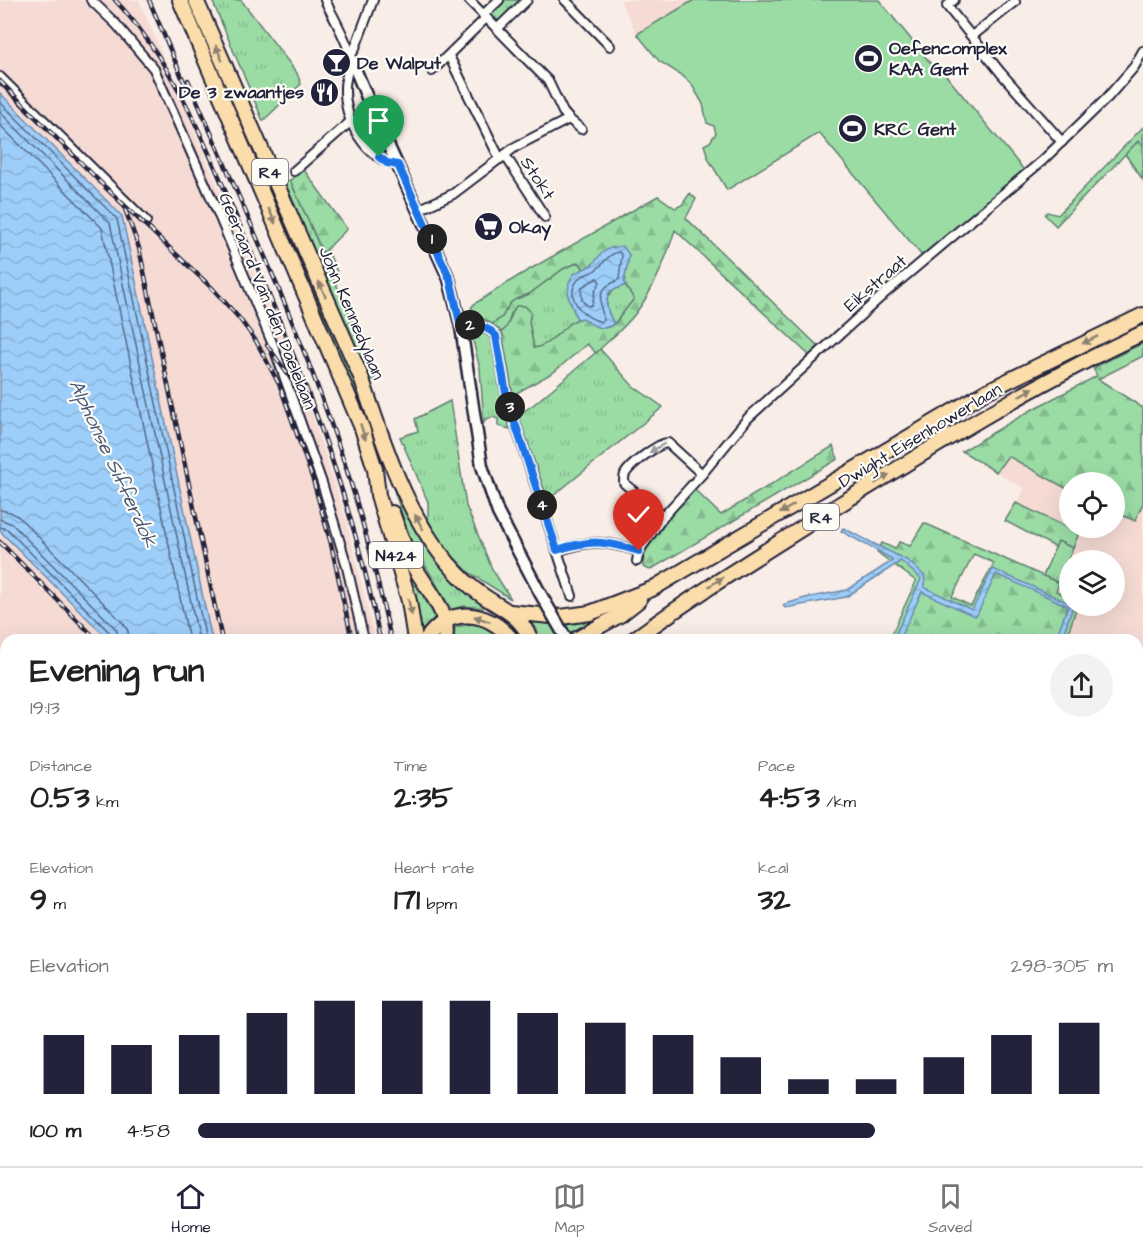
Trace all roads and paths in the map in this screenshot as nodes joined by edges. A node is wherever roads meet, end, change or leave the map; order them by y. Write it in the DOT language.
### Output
graph roads {
  1 [pos="91,0"];
  2 [pos="180,0"];
  3 [pos="196,0"];
  4 [pos="325,0"];
  5 [pos="373,0"];
  6 [pos="469,0"];
  7 [pos="499,0"];
  8 [pos="527,0"];
  9 [pos="565,0"];
  10 [pos="954,0"];
  11 [pos="1014,2"];
  12 [pos="485,16"];
  13 [pos="497,28"];
  14 [pos="972,36"];
  15 [pos="610,46"];
  16 [pos="1143,51"];
  17 [pos="449,56"];
  18 [pos="350,57"];
  19 [pos="432,71"];
  20 [pos="0,77"];
  21 [pos="569,118"];
  22 [pos="350,122"];
  23 [pos="581,129"];
  24 [pos="1062,142"];
  25 [pos="503,157"];
  26 [pos="398,165"];
  27 [pos="294,171"];
  28 [pos="418,210"];
  29 [pos="545,217"];
  30 [pos="146,221"];
  31 [pos="1143,315"];
  32 [pos="461,327"];
  33 [pos="1143,333"];
  34 [pos="375,469"];
  35 [pos="702,474"];
  36 [pos="663,517"];
  37 [pos="557,550"];
  38 [pos="639,551"];
  39 [pos="637,561"];
  40 [pos="652,589"];
  41 [pos="573,596"];
  42 [pos="510,612"];
  43 [pos="446,621"];
  44 [pos="363,634"];
  45 [pos="414,634"];
  46 [pos="431,634"];
  47 [pos="446,634"];
  48 [pos="506,634"];
  49 [pos="528,634"];
  50 [pos="564,634"];
  51 [pos="586,634"];
  52 [pos="641,634"];
  1 -- 44 [label="street, Geeraard Van den Daelelaan"];
  2 -- 34 [label="highway, John Kennedylaan / R4, one-way"];
  42 -- 3 [label="highway, John Kennedylaan / R4, one-way"];
  4 -- 18 [label="street"];
  5 -- 18 [label="street"];
  6 -- 12 [label="street"];
  7 -- 12 [label="street"];
  8 -- 13 [label="street"];
  9 -- 15 [label="street"];
  10 -- 14 [label="street"];
  11 -- 14 [label="street"];
  12 -- 13 [label="street"];
  12 -- 17 [label="street"];
  13 -- 21 [label="street"];
  14 -- 24 [label="street"];
  16 -- 24 [label="street, Eikstraat"];
  17 -- 19 [label="street"];
  17 -- 25 [label="street, Stokt"];
  18 -- 22 [label="street"];
  18 -- 26 [label="street"];
  20 -- 30 [label="street"];
  21 -- 23 [label="street"];
  21 -- 25 [label="street"];
  22 -- 26 [label="street"];
  22 -- 27 [label="street"];
  24 -- 35 [label="street, Eikstraat"];
  25 -- 28 [label="street"];
  25 -- 29 [label="street, Stokt"];
  26 -- 28 [label="street"];
  28 -- 32 [label="street"];
  31 -- 40 [label="highway, Dwight Eisenhowerlaan / R4, one-way"];
  32 -- 37 [label="street"];
  32 -- 50 [label="street, bridge"];
  52 -- 33 [label="highway, Dwight Eisenhowerlaan / R4, one-way"];
  34 -- 43 [label="highway, R4"];
  34 -- 45 [label="highway, John Kennedylaan / N424, one-way"];
  35 -- 36 [label="street, Eikstraat"];
  35 -- 36 [label="street, one-way"];
  36 -- 38 [label="street, Eikstraat"];
  37 -- 38 [label="street"];
  37 -- 41 [label="street"];
  38 -- 39 [label="street, Eikstraat"];
  40 -- 42 [label="highway, John Kennedylaan / R4"];
  40 -- 51 [label="highway"];
  42 -- 49 [label="highway, John Kennedylaan / R4"];
  43 -- 46 [label="highway"];
  43 -- 47 [label="highway"];
  48 -- 43 [label="highway, one-way"];
}
